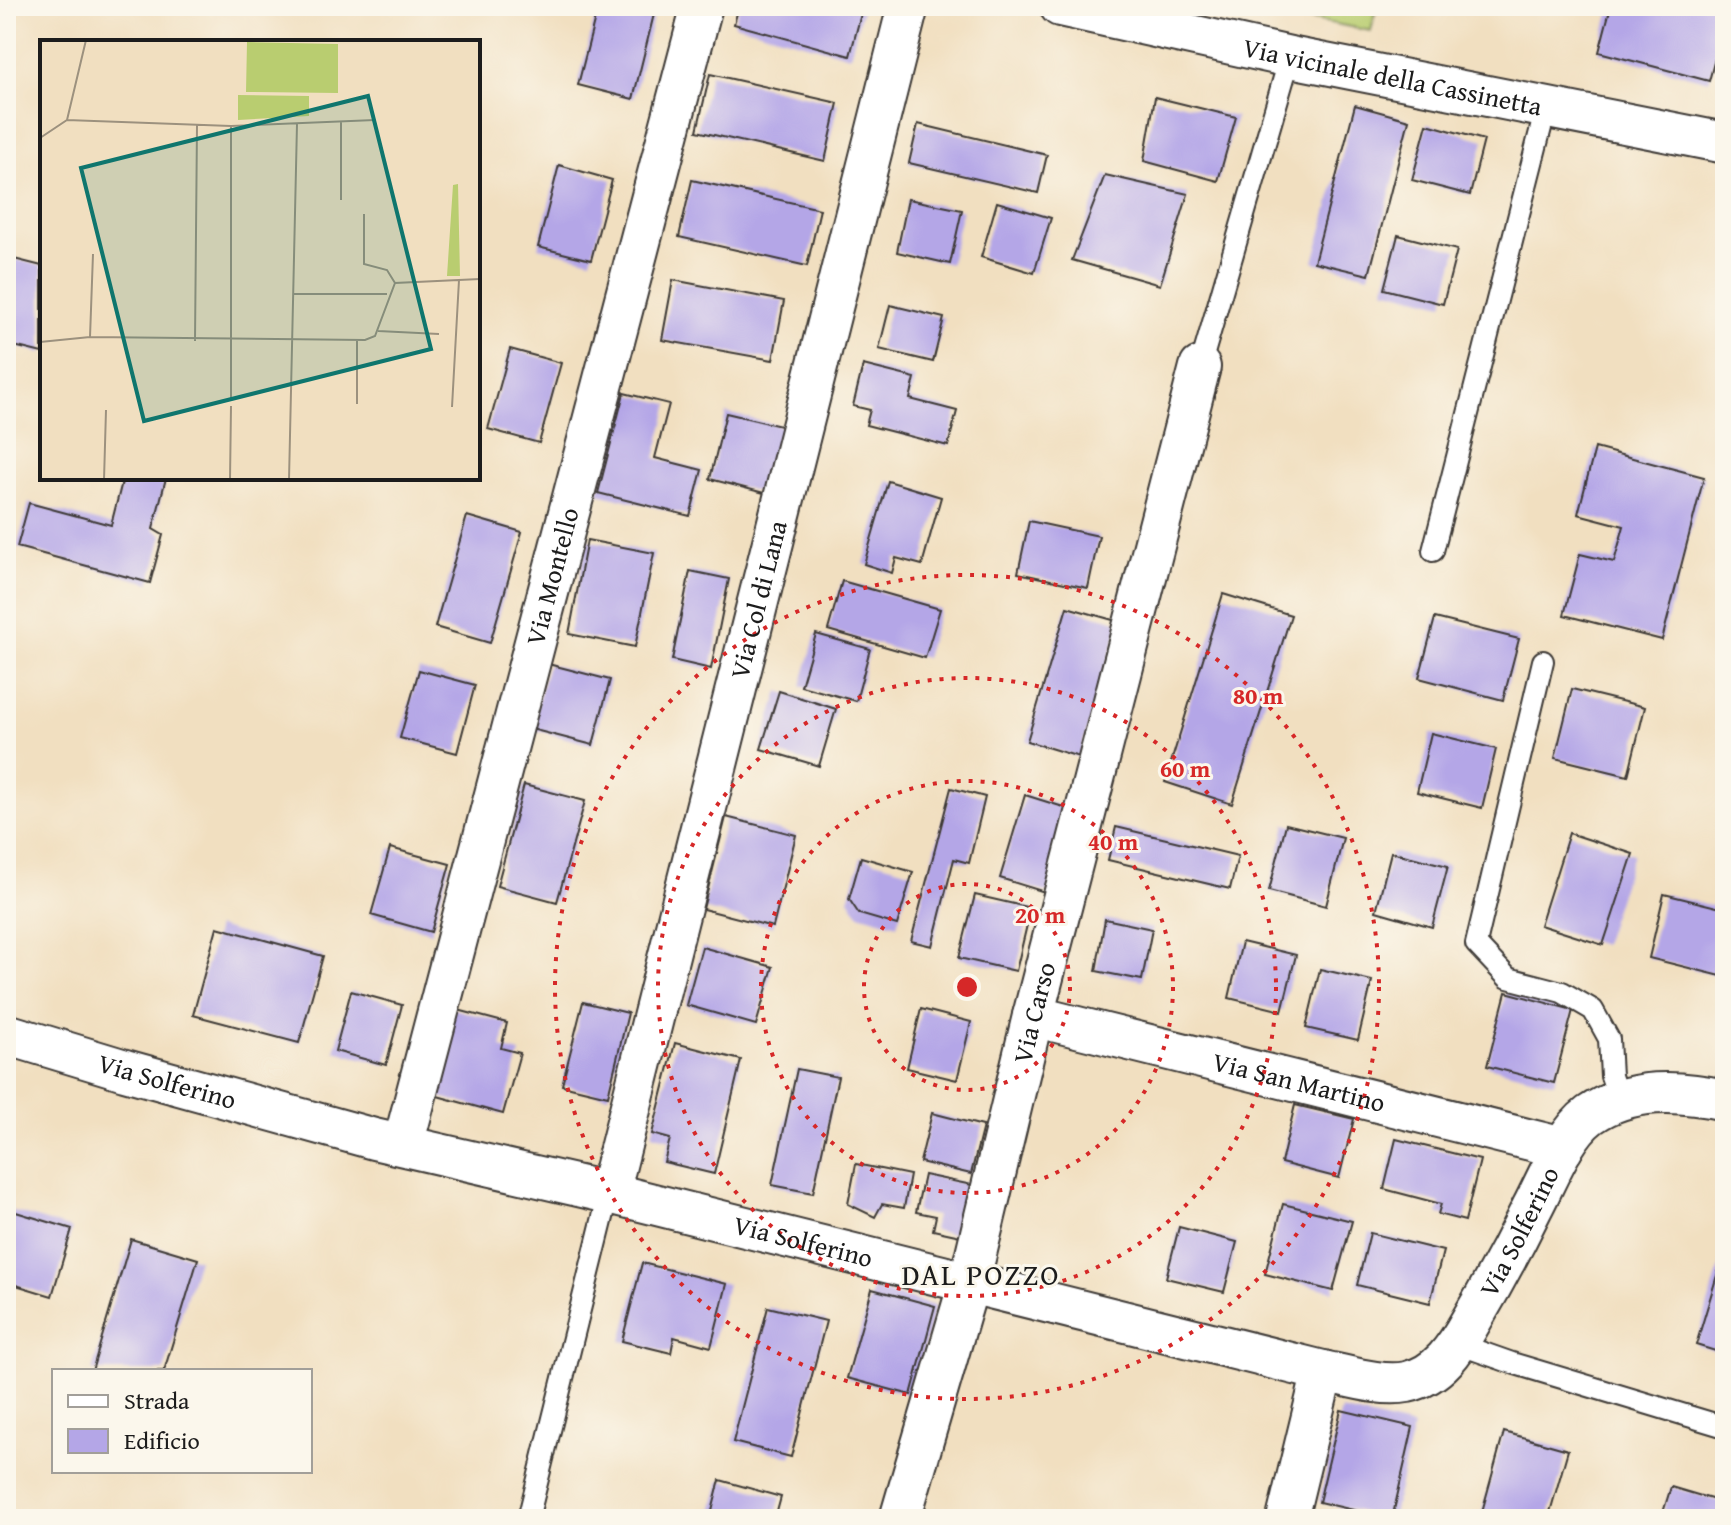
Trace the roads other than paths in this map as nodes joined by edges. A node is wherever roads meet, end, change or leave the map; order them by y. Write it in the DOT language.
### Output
graph roads {
  1 [pos="702,6"];
  2 [pos="908,6"];
  3 [pos="1060,6"];
  4 [pos="1290,57"];
  5 [pos="1546,108"];
  6 [pos="1725,143"];
  7 [pos="1200,367"];
  8 [pos="1433,551"];
  9 [pos="1543,661"];
  10 [pos="1033,1016"];
  11 [pos="6,1034"];
  12 [pos="1619,1099"];
  13 [pos="1725,1100"];
  14 [pos="403,1145"];
  15 [pos="1563,1148"];
  16 [pos="609,1193"];
  17 [pos="969,1283"];
  18 [pos="1458,1344"];
  19 [pos="1323,1371"];
  20 [pos="1725,1427"];
  21 [pos="528,1519"];
  22 [pos="900,1519"];
  23 [pos="1287,1519"];
  1 -- 14 [label="street, Via Montello"];
  2 -- 16 [label="street, Via Col di Lana"];
  3 -- 4 [label="street, Via vicinale della Cassinetta"];
  4 -- 5 [label="street, Via vicinale della Cassinetta"];
  4 -- 7 [label="lane"];
  5 -- 6 [label="street, Via vicinale della Cassinetta"];
  5 -- 8 [label="lane"];
  7 -- 10 [label="street, Via Carso"];
  9 -- 12 [label="lane"];
  10 -- 15 [label="street, Via San Martino"];
  10 -- 17 [label="street, Via Carso"];
  11 -- 14 [label="street, Via Solferino"];
  12 -- 13 [label="street, Via Solferino"];
  12 -- 15 [label="street, Via Solferino"];
  14 -- 16 [label="street, Via Solferino"];
  15 -- 18 [label="street, Via Solferino"];
  16 -- 17 [label="street, Via Solferino"];
  16 -- 21 [label="lane"];
  17 -- 19 [label="street, Via Solferino"];
  17 -- 22 [label="street, Via Carso"];
  18 -- 19 [label="street, Via Solferino"];
  18 -- 20 [label="lane"];
  19 -- 23 [label="street"];
}
